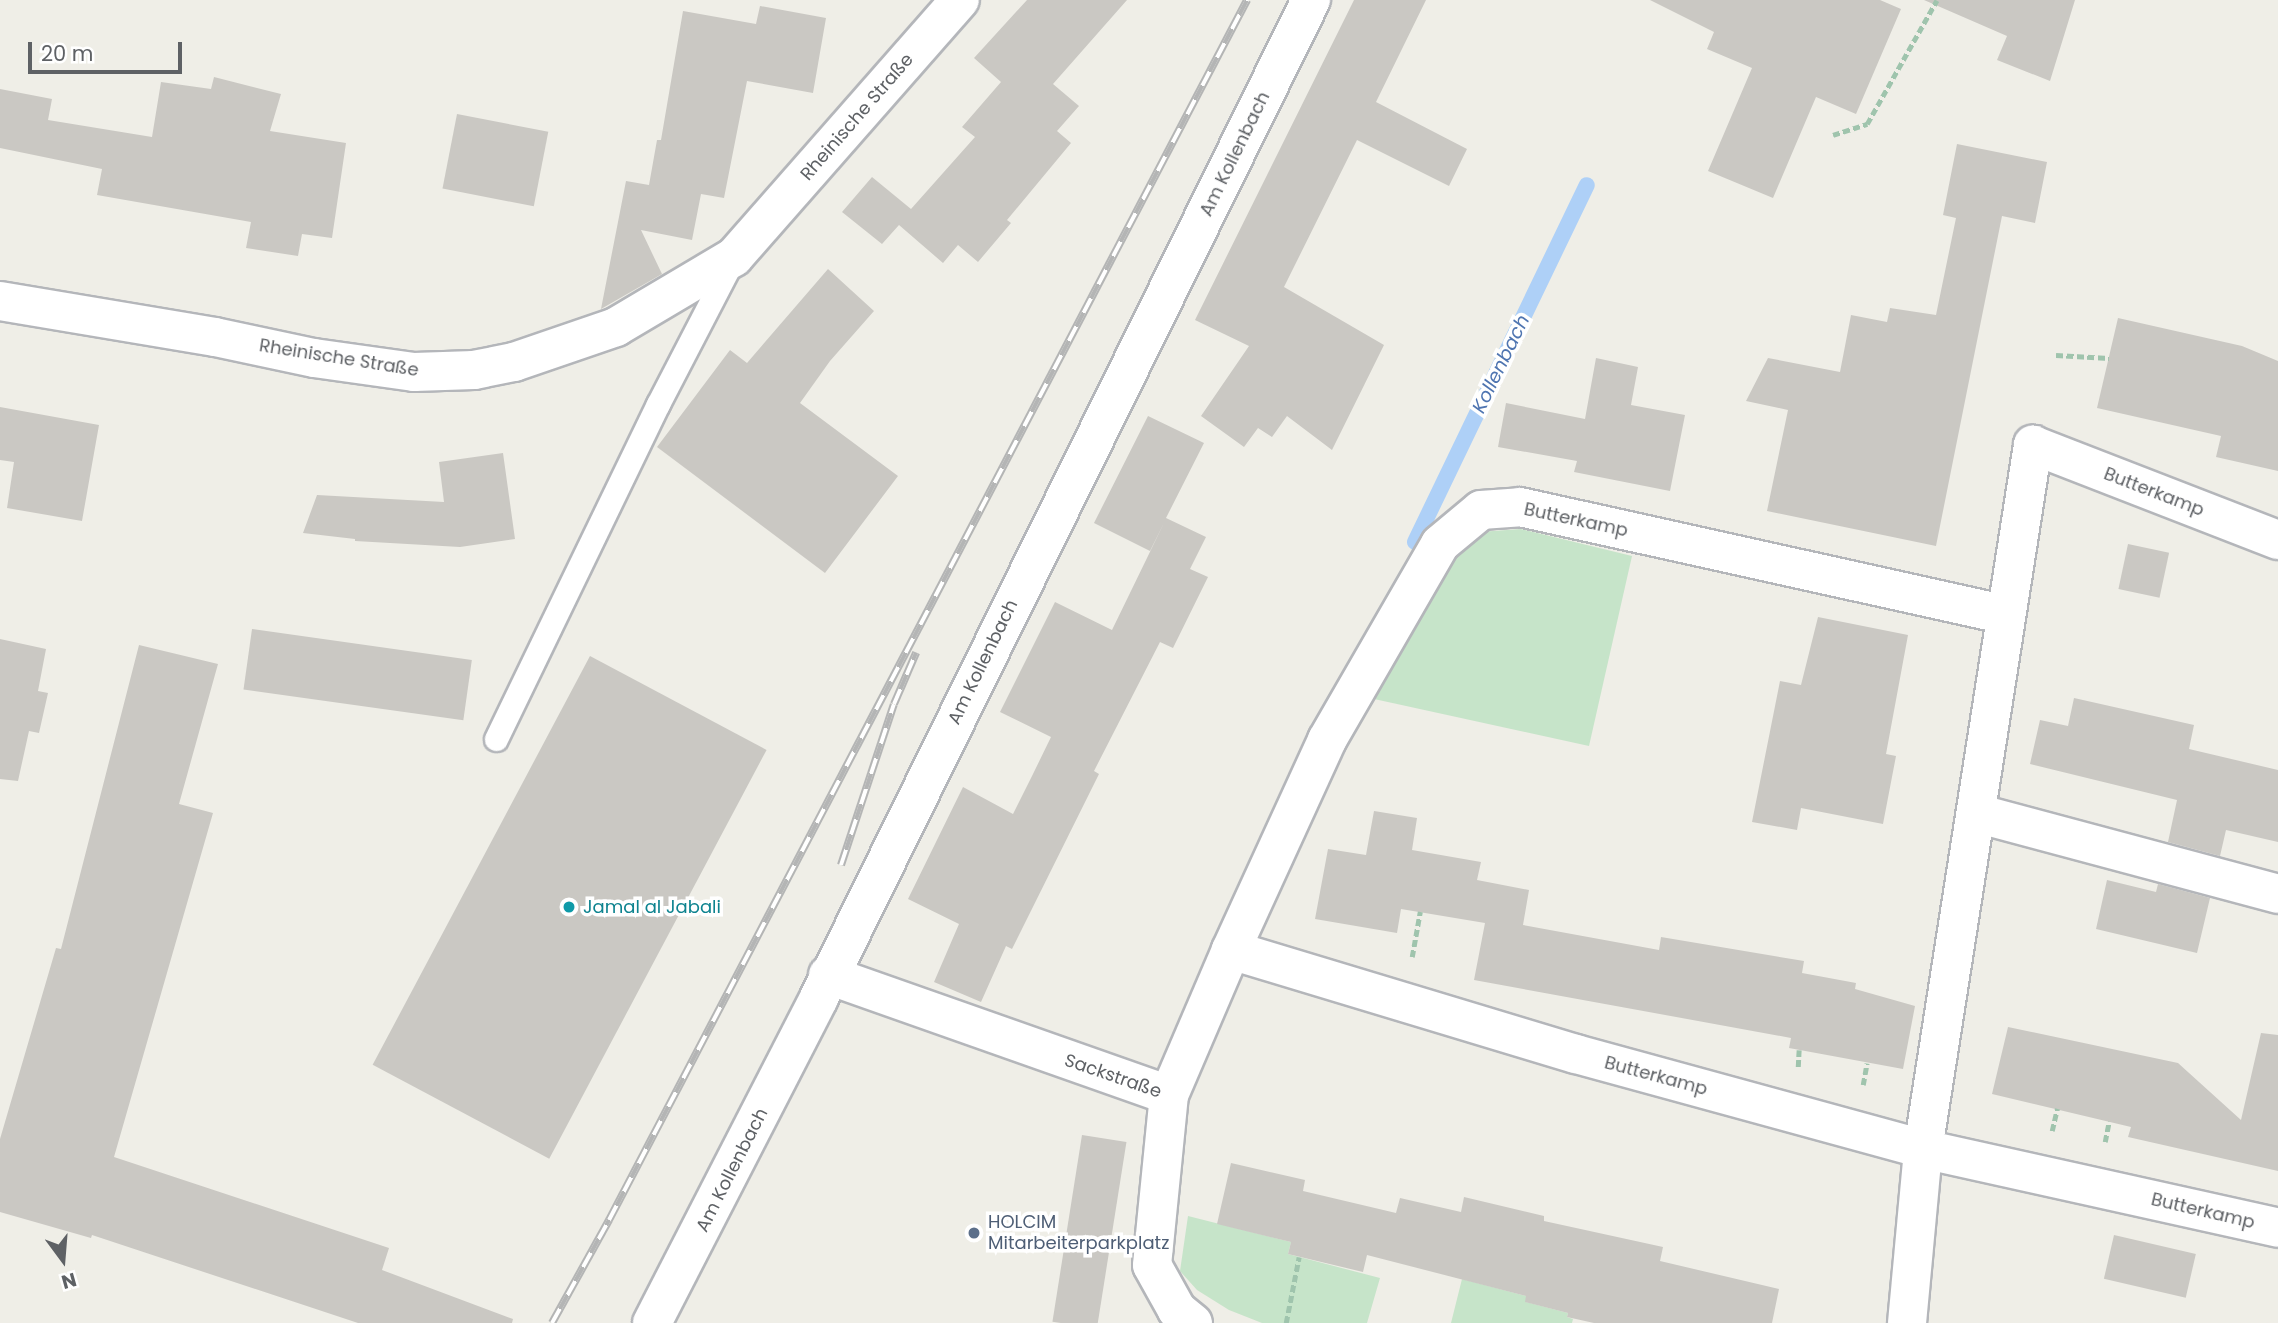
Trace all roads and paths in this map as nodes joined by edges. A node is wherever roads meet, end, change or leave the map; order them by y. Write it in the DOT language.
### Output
graph roads {
  1 [pos="960,0"];
  2 [pos="1311,0"];
  3 [pos="1937,0"];
  4 [pos="1833,135"];
  5 [pos="734,257"];
  6 [pos="0,301"];
  7 [pos="2056,355"];
  8 [pos="2109,358"];
  9 [pos="2278,540"];
  10 [pos="2004,614"];
  11 [pos="496,739"];
  12 [pos="1976,813"];
  13 [pos="2278,894"];
  14 [pos="1230,950"];
  15 [pos="828,975"];
  16 [pos="1169,1096"];
  17 [pos="1923,1149"];
  18 [pos="2278,1228"];
  19 [pos="1299,1257"];
  20 [pos="653,1323"];
  21 [pos="1193,1323"];
  22 [pos="1286,1323"];
  23 [pos="1907,1323"];
  1 -- 5 [label="street, Rheinische Straße"];
  2 -- 15 [label="street, Am Kollenbach"];
  3 -- 4 [label="path"];
  5 -- 6 [label="street, Rheinische Straße"];
  5 -- 11 [label="lane"];
  7 -- 8 [label="path"];
  9 -- 10 [label="street, Butterkamp"];
  10 -- 12 [label="street, Butterkamp"];
  10 -- 14 [label="street, Butterkamp"];
  12 -- 13 [label="street"];
  12 -- 17 [label="street, Butterkamp"];
  14 -- 16 [label="street, Butterkamp"];
  14 -- 17 [label="street, Butterkamp"];
  15 -- 16 [label="street, Sackstraße"];
  15 -- 20 [label="street, Am Kollenbach"];
  16 -- 21 [label="street, Sackstraße"];
  17 -- 18 [label="street, Butterkamp"];
  17 -- 23 [label="street, Butterkamp"];
  19 -- 22 [label="path"];
}
